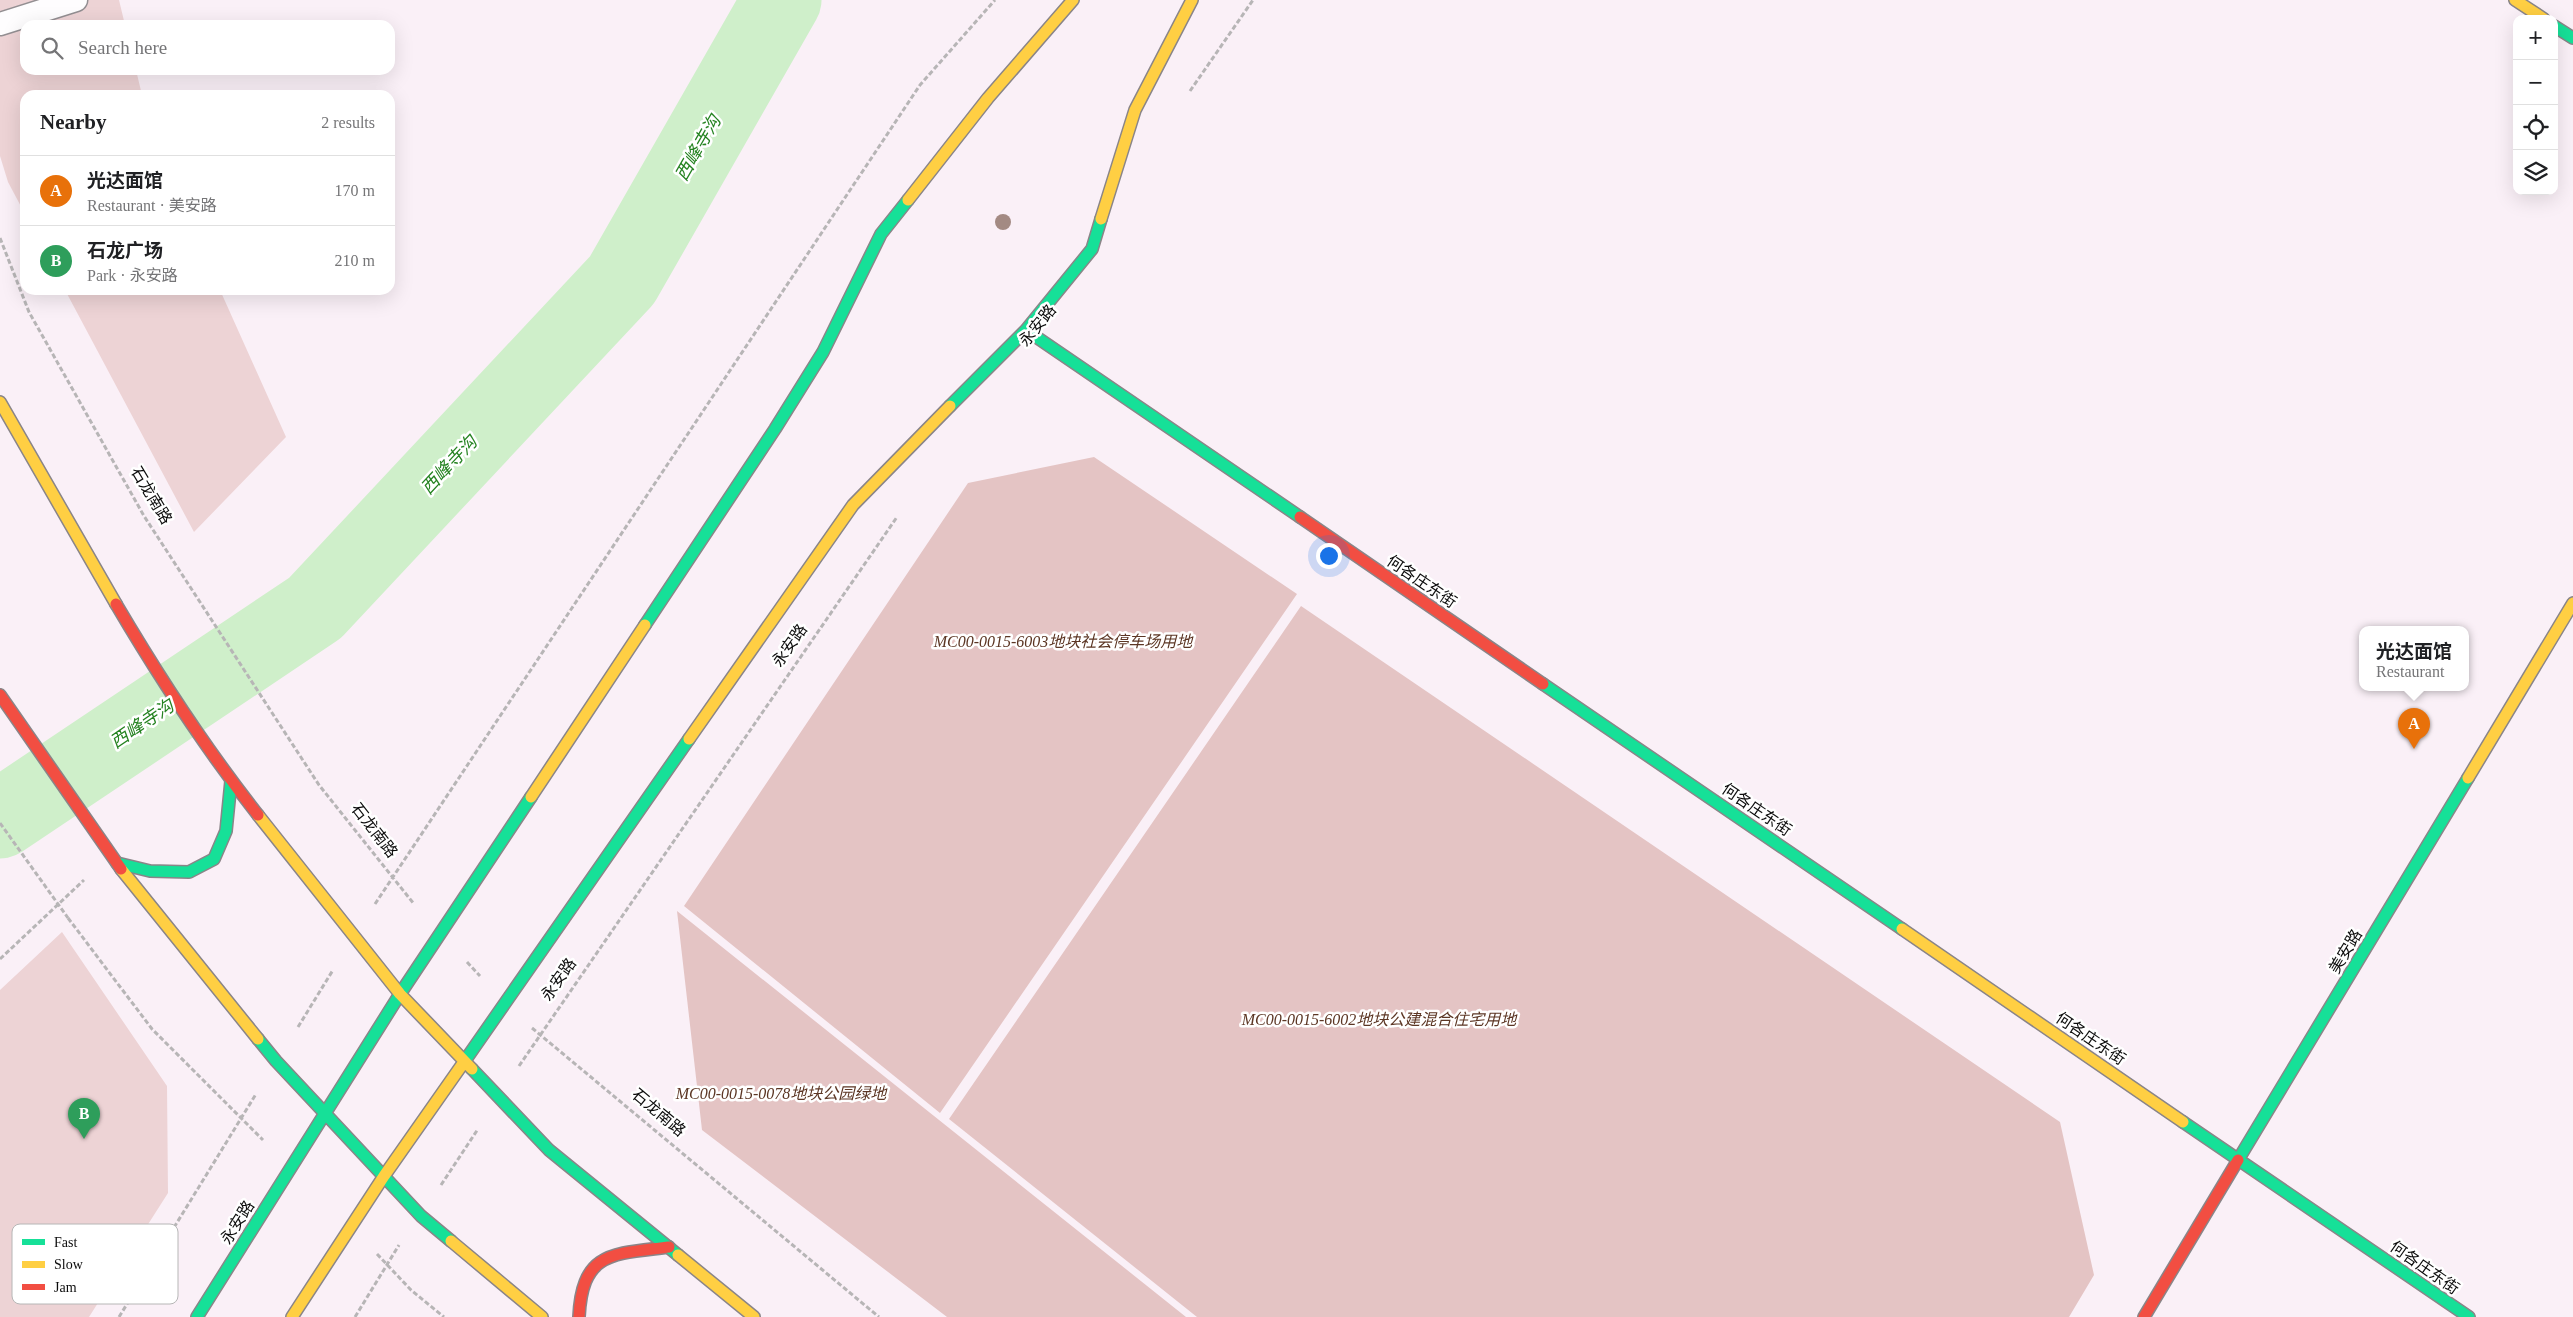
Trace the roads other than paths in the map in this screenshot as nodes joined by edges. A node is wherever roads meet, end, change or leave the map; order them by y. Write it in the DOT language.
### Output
graph roads {
  1 [pos="76,0"];
  2 [pos="1073,0"];
  3 [pos="1192,0"];
  4 [pos="2515,0"];
  5 [pos="2538,15"];
  6 [pos="0,24"];
  7 [pos="2558,29"];
  8 [pos="2573,38"];
  9 [pos="1026,330"];
  10 [pos="0,402"];
  11 [pos="2573,603"];
  12 [pos="3,700"];
  13 [pos="231,781"];
  14 [pos="113,859"];
  15 [pos="400,994"];
  16 [pos="464,1062"];
  17 [pos="325,1114"];
  18 [pos="2239,1158"];
  19 [pos="384,1176"];
  20 [pos="669,1247"];
  21 [pos="197,1317"];
  22 [pos="292,1317"];
  23 [pos="542,1317"];
  24 [pos="579,1317"];
  25 [pos="754,1317"];
  26 [pos="2144,1317"];
  27 [pos="2469,1317"];
  1 -- 6 [label="lane"];
  2 -- 15 [label="main road, 永安路"];
  3 -- 9 [label="main road"];
  4 -- 5 [label="main road"];
  7 -- 8 [label="main road"];
  9 -- 16 [label="main road"];
  9 -- 18 [label="main road, 何各庄东街"];
  10 -- 13 [label="main road"];
  11 -- 18 [label="main road, 美安路"];
  12 -- 14 [label="main road"];
  13 -- 14 [label="main road"];
  13 -- 15 [label="main road"];
  14 -- 17 [label="main road"];
  15 -- 16 [label="main road"];
  15 -- 17 [label="main road, 永安路"];
  16 -- 19 [label="main road"];
  16 -- 20 [label="main road"];
  17 -- 19 [label="main road"];
  17 -- 21 [label="main road, 永安路"];
  18 -- 26 [label="main road, 美安路"];
  18 -- 27 [label="main road, 何各庄东街"];
  19 -- 22 [label="main road"];
  19 -- 23 [label="main road"];
  20 -- 24 [label="main road"];
  20 -- 25 [label="main road"];
}
